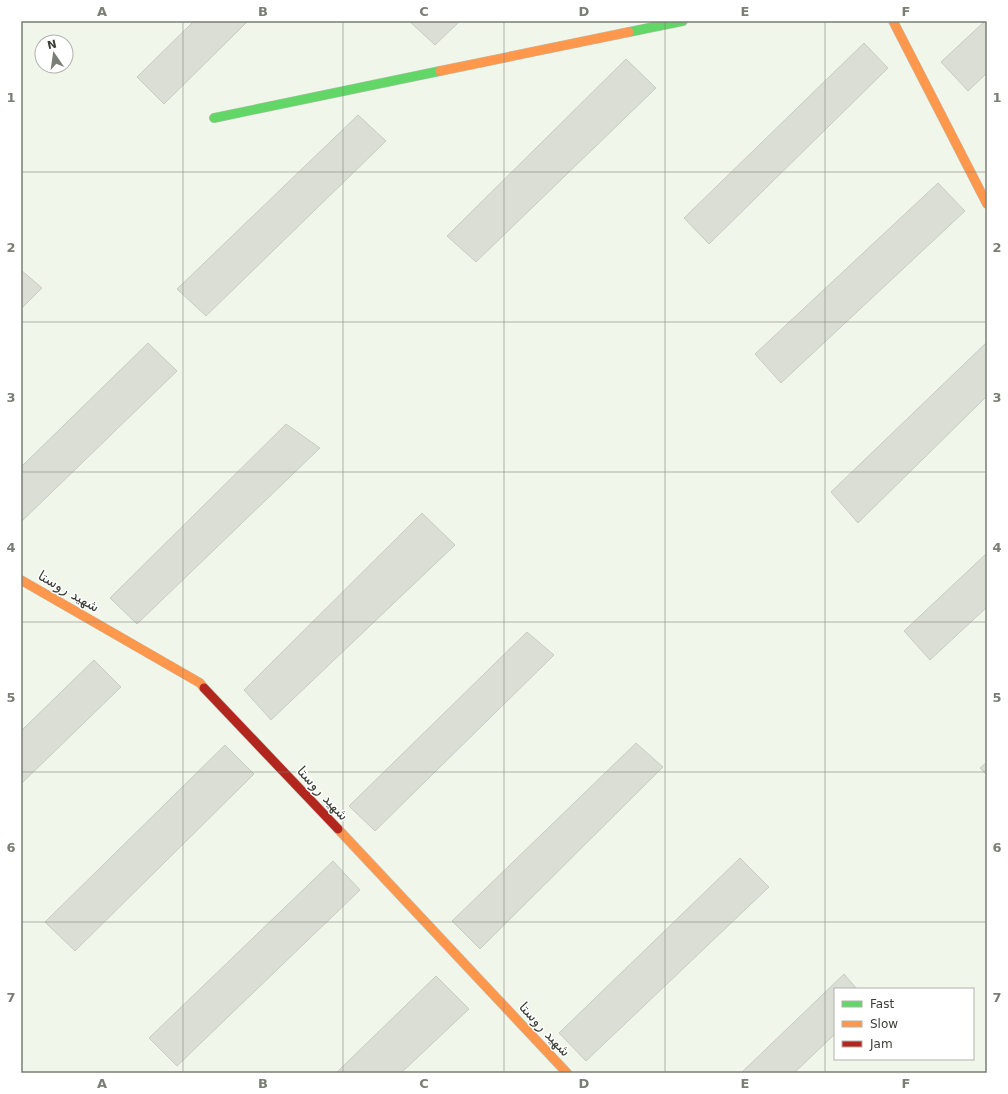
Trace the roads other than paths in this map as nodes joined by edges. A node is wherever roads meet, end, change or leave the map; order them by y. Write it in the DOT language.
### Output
graph roads {
  1 [pos="683,21"];
  2 [pos="893,21"];
  3 [pos="214,118"];
  4 [pos="987,204"];
  5 [pos="21,580"];
  6 [pos="567,1073"];
  1 -- 3 [label="street"];
  2 -- 4 [label="street"];
  5 -- 6 [label="street, شهید روستا"];
}
